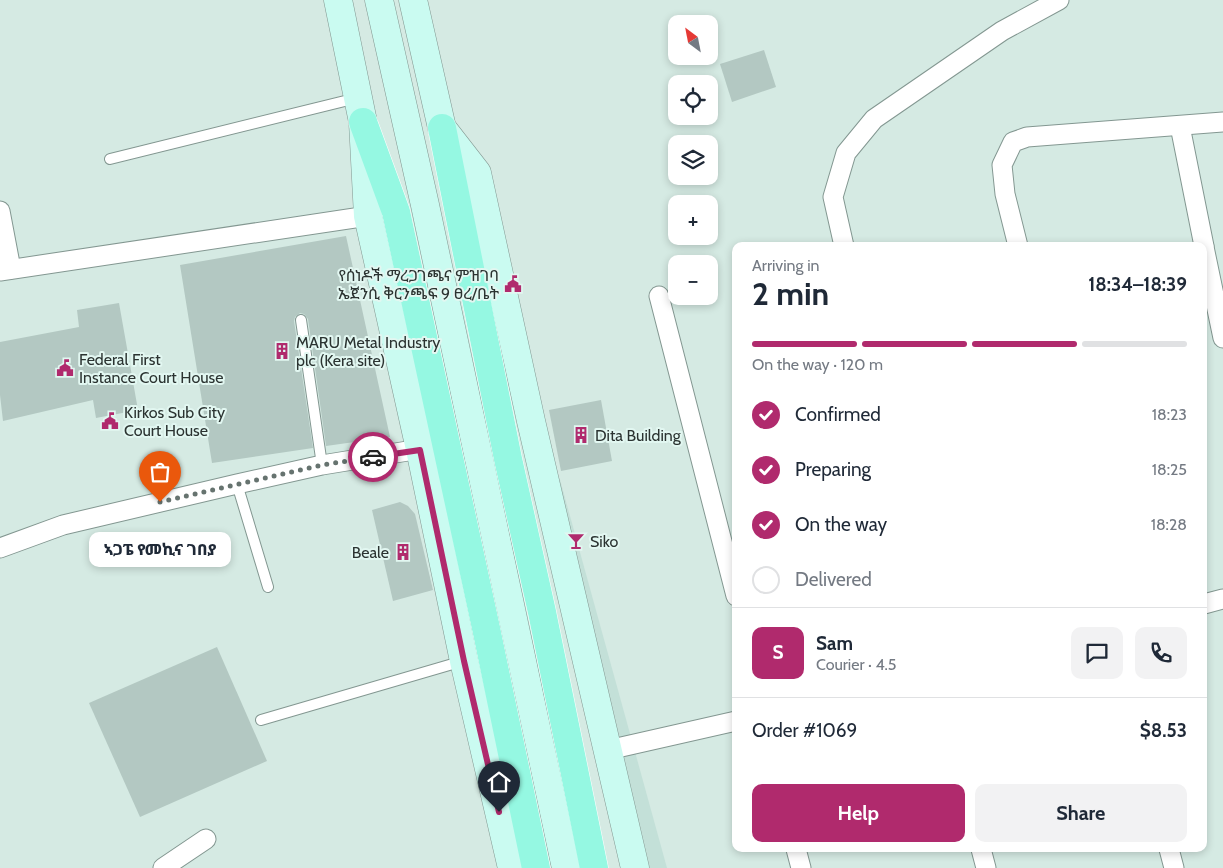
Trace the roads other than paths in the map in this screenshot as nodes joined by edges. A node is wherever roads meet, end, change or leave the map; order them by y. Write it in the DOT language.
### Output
graph roads {
  1 [pos="338,0"];
  2 [pos="379,0"];
  3 [pos="413,0"];
  4 [pos="1059,0"];
  5 [pos="361,110"];
  6 [pos="1223,122"];
  7 [pos="1180,126"];
  8 [pos="442,128"];
  9 [pos="110,159"];
  10 [pos="0,211"];
  11 [pos="368,216"];
  12 [pos="843,242"];
  13 [pos="1017,242"];
  14 [pos="1203,242"];
  15 [pos="1207,256"];
  16 [pos="6,270"];
  17 [pos="659,296"];
  18 [pos="1219,298"];
  19 [pos="301,320"];
  20 [pos="1223,338"];
  21 [pos="420,450"];
  22 [pos="322,465"];
  23 [pos="237,484"];
  24 [pos="0,548"];
  25 [pos="732,580"];
  26 [pos="268,587"];
  27 [pos="1223,599"];
  28 [pos="1207,603"];
  29 [pos="464,661"];
  30 [pos="262,720"];
  31 [pos="732,722"];
  32 [pos="608,750"];
  33 [pos="206,839"];
  34 [pos="797,852"];
  35 [pos="983,852"];
  36 [pos="1169,852"];
  37 [pos="163,868"];
  38 [pos="512,868"];
  39 [pos="536,868"];
  40 [pos="566,868"];
  41 [pos="594,868"];
  42 [pos="635,868"];
  43 [pos="801,868"];
  44 [pos="986,868"];
  45 [pos="1174,868"];
  1 -- 5 [label="main road"];
  2 -- 40 [label="main road"];
  3 -- 8 [label="main road"];
  4 -- 12 [label="street"];
  5 -- 9 [label="lane"];
  5 -- 11 [label="main road"];
  5 -- 39 [label="main road"];
  6 -- 7 [label="street"];
  7 -- 13 [label="street"];
  7 -- 14 [label="street"];
  8 -- 32 [label="main road"];
  8 -- 41 [label="main road"];
  10 -- 16 [label="street"];
  11 -- 16 [label="street"];
  11 -- 21 [label="main road"];
  15 -- 18 [label="street"];
  17 -- 25 [label="street"];
  18 -- 20 [label="street"];
  19 -- 22 [label="lane"];
  21 -- 22 [label="street"];
  21 -- 29 [label="main road"];
  22 -- 23 [label="street"];
  23 -- 24 [label="street"];
  23 -- 26 [label="lane"];
  27 -- 28 [label="street"];
  29 -- 30 [label="lane"];
  29 -- 38 [label="main road"];
  31 -- 32 [label="street"];
  32 -- 42 [label="main road"];
  33 -- 37 [label="street"];
  34 -- 43 [label="street"];
  35 -- 44 [label="street"];
  36 -- 45 [label="street"];
}
